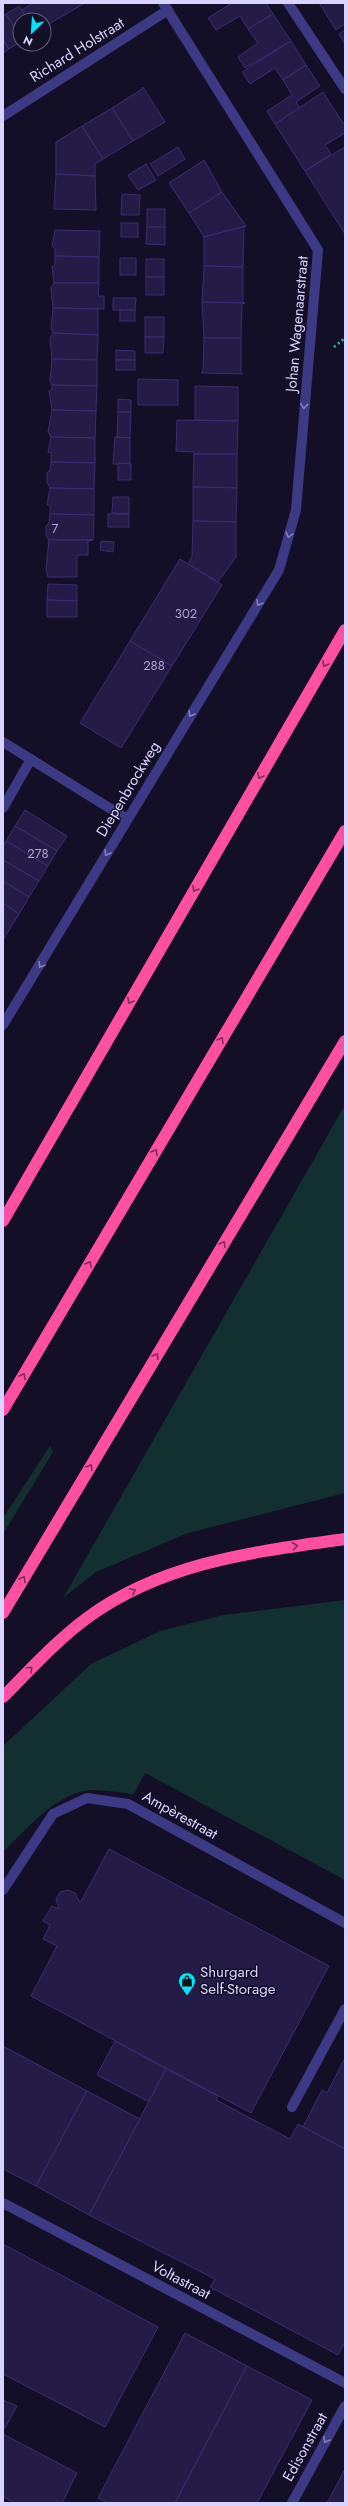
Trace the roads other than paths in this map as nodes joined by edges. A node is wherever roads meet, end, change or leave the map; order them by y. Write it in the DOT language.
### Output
graph roads {
  1 [pos="288,3"];
  2 [pos="165,7"];
  3 [pos="345,89"];
  4 [pos="3,116"];
  5 [pos="279,570"];
  6 [pos="345,630"];
  7 [pos="3,742"];
  8 [pos="31,759"];
  9 [pos="3,808"];
  10 [pos="127,819"];
  11 [pos="345,832"];
  12 [pos="3,1025"];
  13 [pos="345,1041"];
  14 [pos="3,1221"];
  15 [pos="3,1410"];
  16 [pos="345,1539"];
  17 [pos="3,1612"];
  18 [pos="3,1697"];
  19 [pos="3,1890"];
  20 [pos="345,1923"];
  21 [pos="345,2008"];
  22 [pos="292,2107"];
  23 [pos="3,2203"];
  24 [pos="345,2383"];
  25 [pos="345,2406"];
  26 [pos="292,2503"];
  1 -- 3 [label="street"];
  2 -- 4 [label="street, Richard Holstraat"];
  2 -- 5 [label="street, Johan Wagenaarstraat, one-way"];
  5 -- 10 [label="street, Diepenbrockweg, one-way"];
  6 -- 14 [label="highway, one-way"];
  7 -- 8 [label="street"];
  8 -- 9 [label="street"];
  8 -- 10 [label="street"];
  10 -- 12 [label="street, Diepenbrockweg, one-way"];
  15 -- 11 [label="highway, one-way"];
  17 -- 13 [label="highway, one-way"];
  18 -- 16 [label="highway, one-way"];
  19 -- 20 [label="street, Ampèrestraat"];
  21 -- 22 [label="street"];
  23 -- 24 [label="street, Voltastraat"];
  25 -- 26 [label="street, Edisonstraat, one-way"];
}
